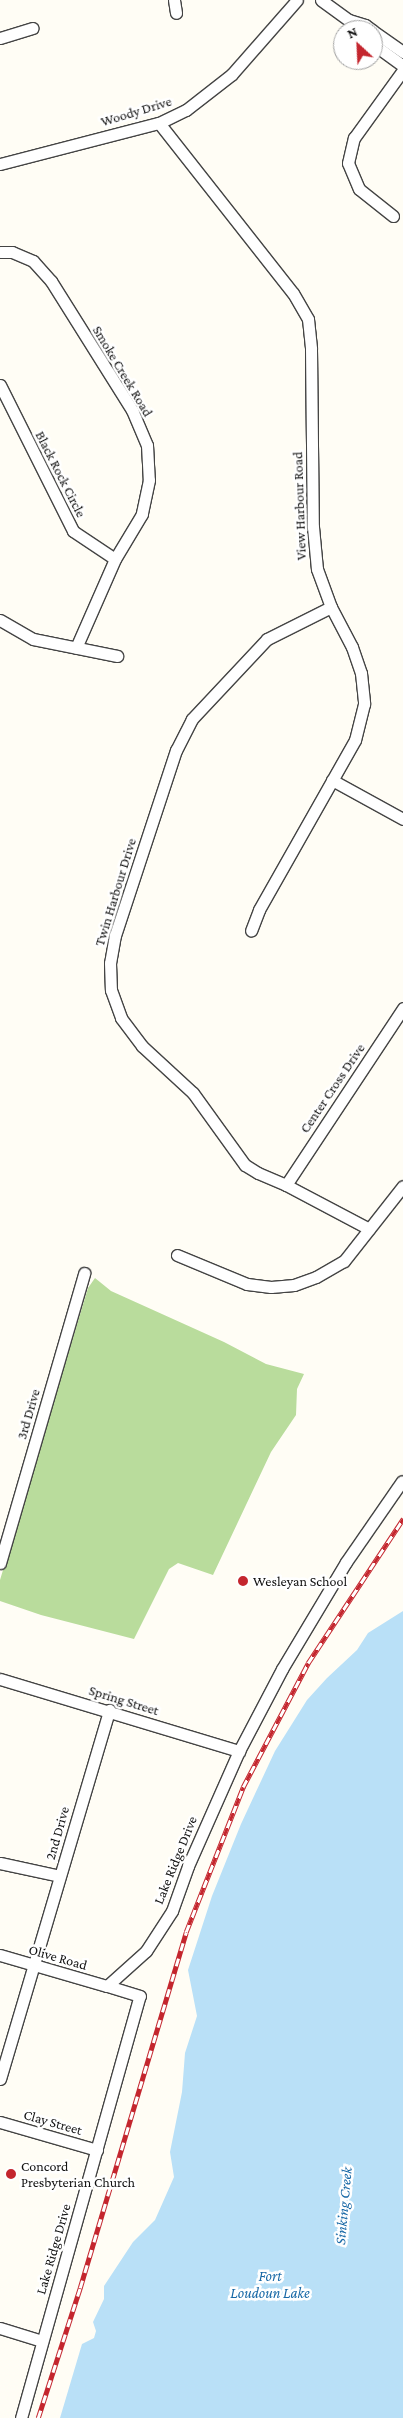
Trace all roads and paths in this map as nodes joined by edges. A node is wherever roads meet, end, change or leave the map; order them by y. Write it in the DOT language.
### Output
graph roads {
  1 [pos="174,0"];
  2 [pos="297,0"];
  3 [pos="321,0"];
  4 [pos="176,13"];
  5 [pos="346,20"];
  6 [pos="32,28"];
  7 [pos="383,37"];
  8 [pos="0,38"];
  9 [pos="383,52"];
  10 [pos="403,52"];
  11 [pos="403,68"];
  12 [pos="159,122"];
  13 [pos="0,164"];
  14 [pos="393,216"];
  15 [pos="0,252"];
  16 [pos="0,385"];
  17 [pos="115,560"];
  18 [pos="330,607"];
  19 [pos="0,620"];
  20 [pos="76,648"];
  21 [pos="117,656"];
  22 [pos="332,780"];
  23 [pos="403,819"];
  24 [pos="251,931"];
  25 [pos="403,1008"];
  26 [pos="286,1185"];
  27 [pos="403,1186"];
  28 [pos="370,1229"];
  29 [pos="176,1255"];
  30 [pos="84,1273"];
  31 [pos="402,1481"];
  32 [pos="0,1563"];
  33 [pos="0,1679"];
  34 [pos="109,1710"];
  35 [pos="239,1751"];
  36 [pos="0,1863"];
  37 [pos="60,1876"];
  38 [pos="0,1956"];
  39 [pos="34,1965"];
  40 [pos="107,1986"];
  41 [pos="0,2079"];
  42 [pos="0,2122"];
  43 [pos="97,2150"];
  44 [pos="0,2328"];
  45 [pos="42,2342"];
  46 [pos="21,2418"];
  1 -- 4 [label="street"];
  2 -- 12 [label="street, Woody Drive"];
  3 -- 5 [label="street"];
  6 -- 8 [label="street"];
  7 -- 10 [label="street"];
  9 -- 11 [label="street"];
  11 -- 14 [label="street"];
  12 -- 13 [label="street, Woody Drive"];
  12 -- 18 [label="street, View Harbour Road"];
  15 -- 17 [label="street, Smoke Creek Road"];
  16 -- 17 [label="street, Black Rock Circle"];
  17 -- 20 [label="street, Smoke Creek Road"];
  18 -- 22 [label="street, View Harbour Road"];
  18 -- 26 [label="street, Twin Harbour Drive"];
  19 -- 20 [label="street"];
  20 -- 21 [label="street"];
  22 -- 23 [label="street"];
  22 -- 24 [label="street, View Harbour Road"];
  25 -- 26 [label="street, Center Cross Drive"];
  26 -- 28 [label="street, Twin Harbour Drive"];
  27 -- 28 [label="street"];
  28 -- 29 [label="street"];
  30 -- 32 [label="street, 3rd Drive"];
  31 -- 35 [label="street, Lake Ridge Drive"];
  33 -- 34 [label="street, Spring Street"];
  34 -- 35 [label="street, Spring Street"];
  34 -- 37 [label="street, 2nd Drive"];
  35 -- 40 [label="street, Lake Ridge Drive"];
  36 -- 37 [label="street"];
  37 -- 39 [label="street, 2nd Drive"];
  38 -- 39 [label="street, Olive Road"];
  39 -- 40 [label="street, Olive Road"];
  39 -- 41 [label="street, 2nd Drive"];
  40 -- 43 [label="street, Lake Ridge Drive"];
  42 -- 43 [label="street, Clay Street"];
  43 -- 45 [label="street, Lake Ridge Drive"];
  44 -- 45 [label="street"];
  45 -- 46 [label="street, Lake Ridge Drive"];
}
